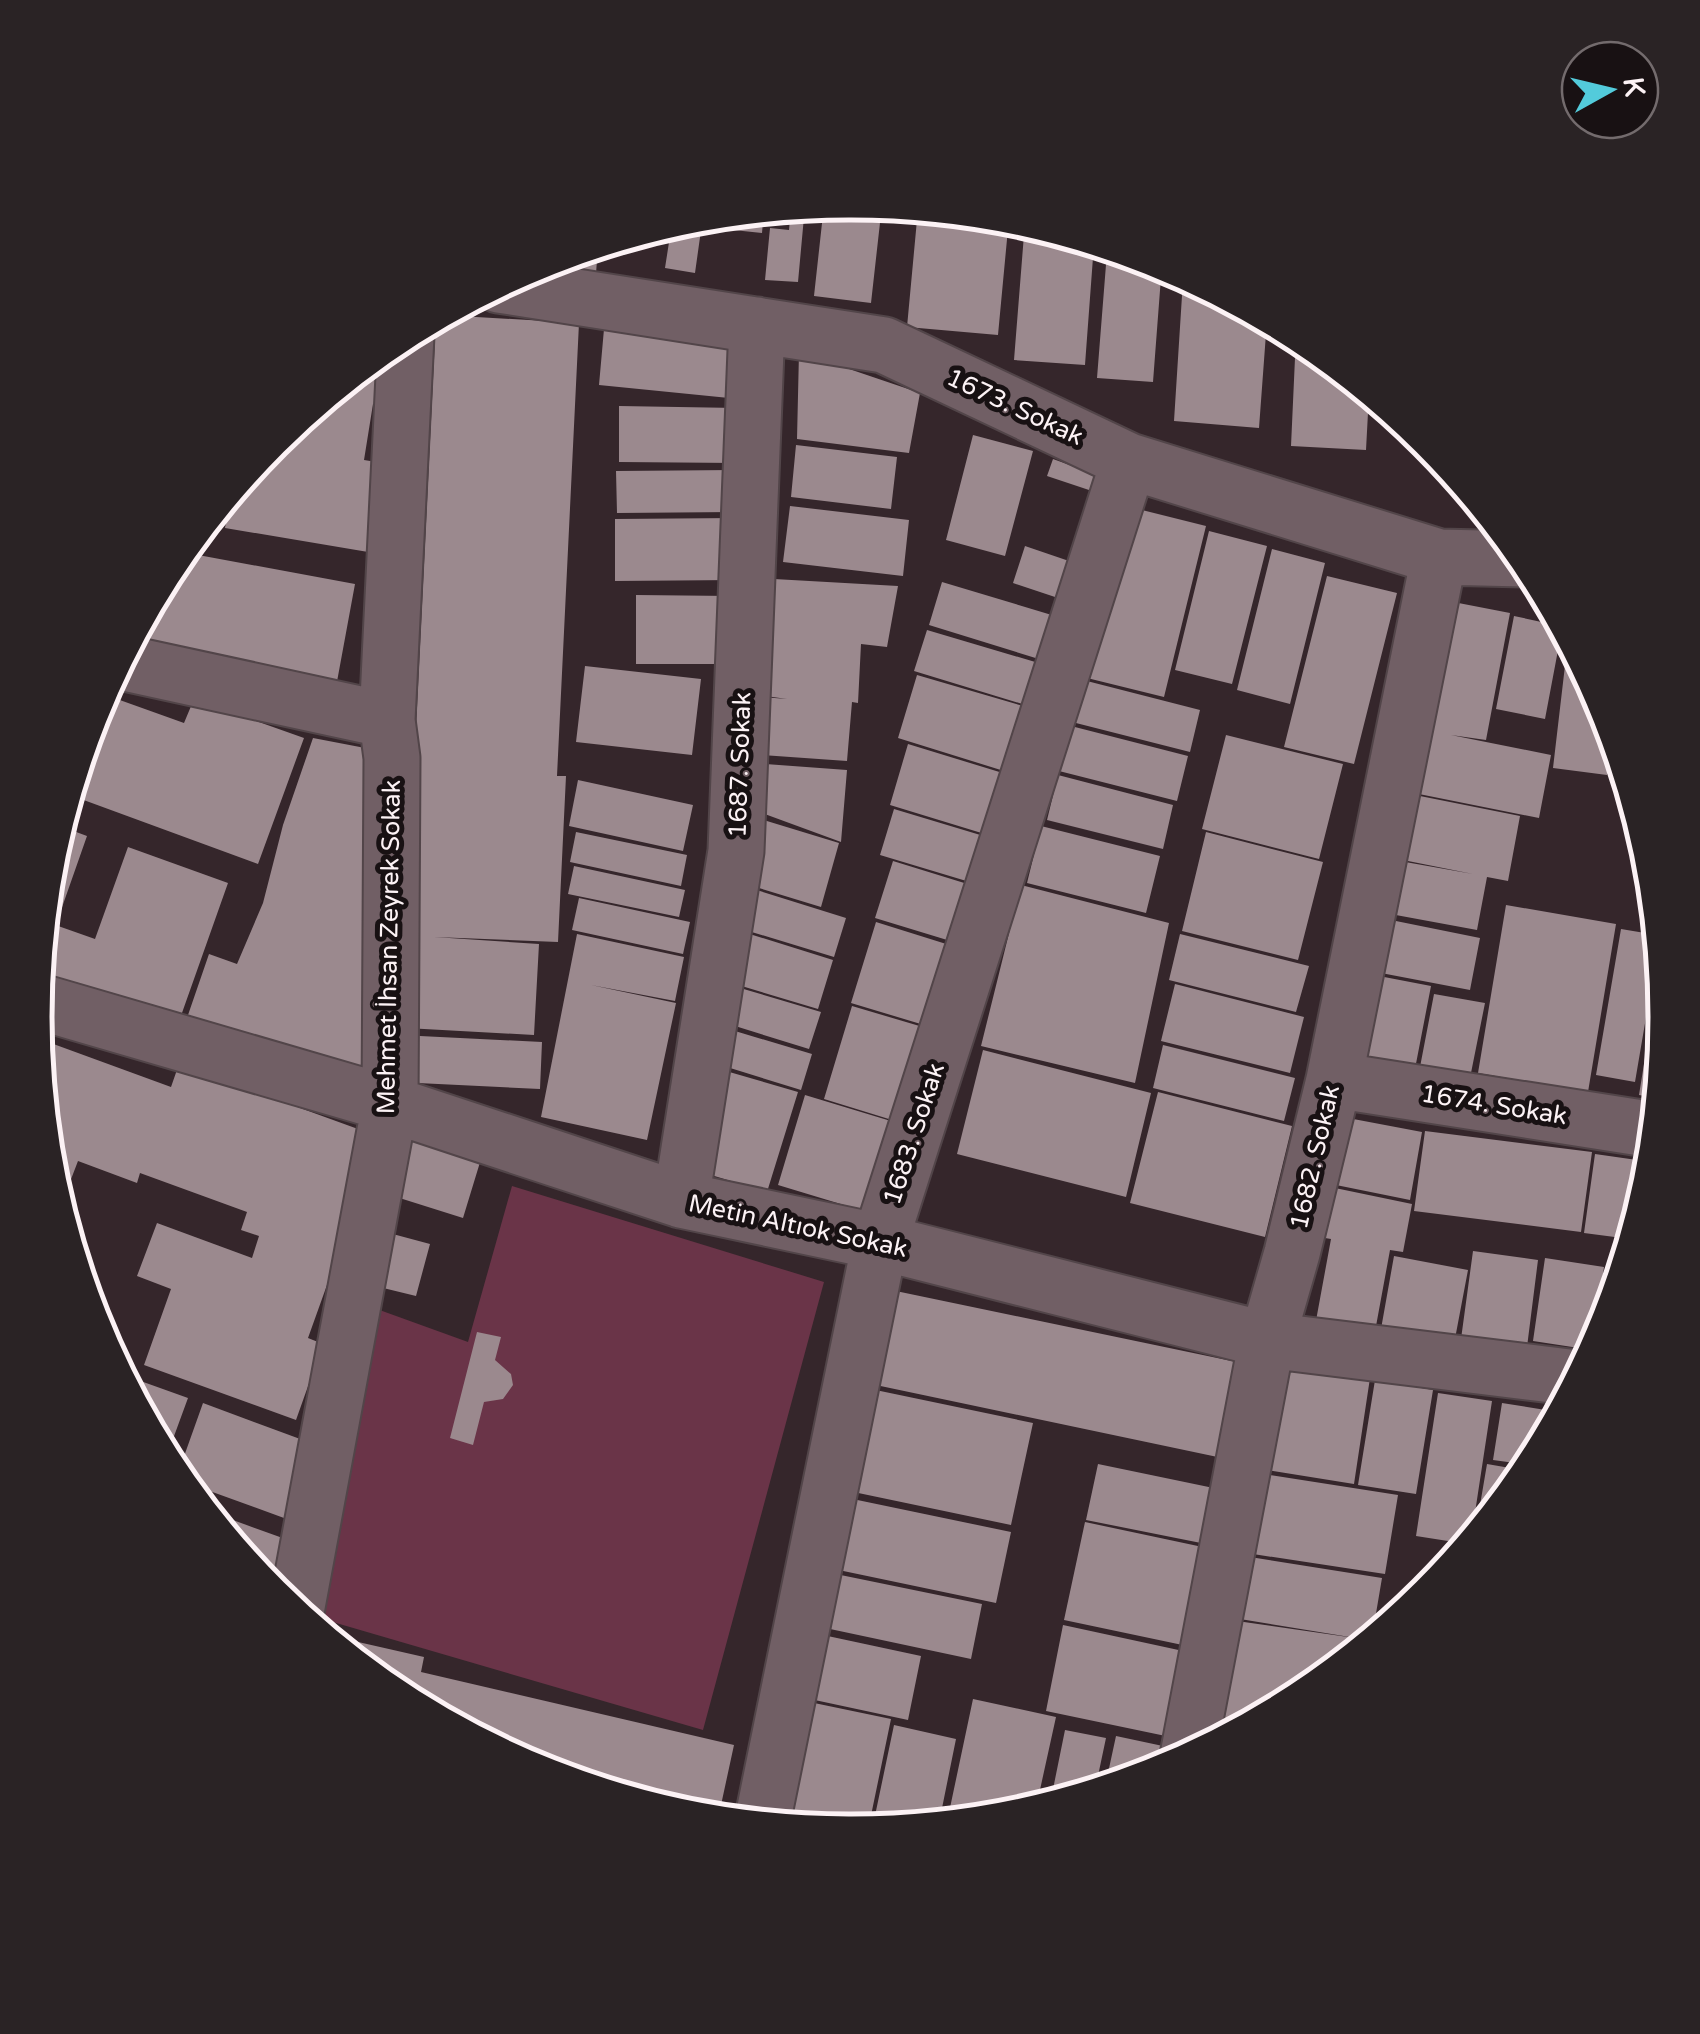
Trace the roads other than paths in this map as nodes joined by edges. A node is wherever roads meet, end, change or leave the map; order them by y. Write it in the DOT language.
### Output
graph roads {
  1 [pos="525,289"];
  2 [pos="758,325"];
  3 [pos="405,355"];
  4 [pos="1130,461"];
  5 [pos="1440,557"];
  6 [pos="1502,559"];
  7 [pos="134,665"];
  8 [pos="387,720"];
  9 [pos="52,1006"];
  10 [pos="1334,1080"];
  11 [pos="390,1104"];
  12 [pos="1640,1128"];
  13 [pos="681,1200"];
  14 [pos="880,1242"];
  15 [pos="1267,1340"];
  16 [pos="1562,1376"];
  17 [pos="299,1594"];
  18 [pos="1192,1737"];
  19 [pos="765,1810"];
  1 -- 2 [label="street, 1673. Sokak"];
  2 -- 4 [label="street, 1673. Sokak"];
  2 -- 13 [label="street, 1687. Sokak"];
  3 -- 8 [label="street, Mehmet İhsan Zeyrek Sokak"];
  4 -- 5 [label="street, 1673. Sokak"];
  4 -- 14 [label="street, 1683. Sokak"];
  5 -- 6 [label="street, 1673. Sokak"];
  5 -- 10 [label="street, 1682. Sokak"];
  7 -- 8 [label="street"];
  8 -- 11 [label="street, Mehmet İhsan Zeyrek Sokak"];
  9 -- 11 [label="street, Metin Altıok Sokak"];
  10 -- 12 [label="street, 1674. Sokak"];
  10 -- 15 [label="street, 1682. Sokak"];
  11 -- 13 [label="street, Metin Altıok Sokak"];
  11 -- 17 [label="street, Mehmet İhsan Zeyrek Sokak"];
  13 -- 14 [label="street, Metin Altıok Sokak"];
  14 -- 15 [label="street, Metin Altıok Sokak"];
  14 -- 19 [label="street, 1683. Sokak"];
  15 -- 16 [label="street, Metin Altıok Sokak"];
  15 -- 18 [label="street, 1682. Sokak"];
}
